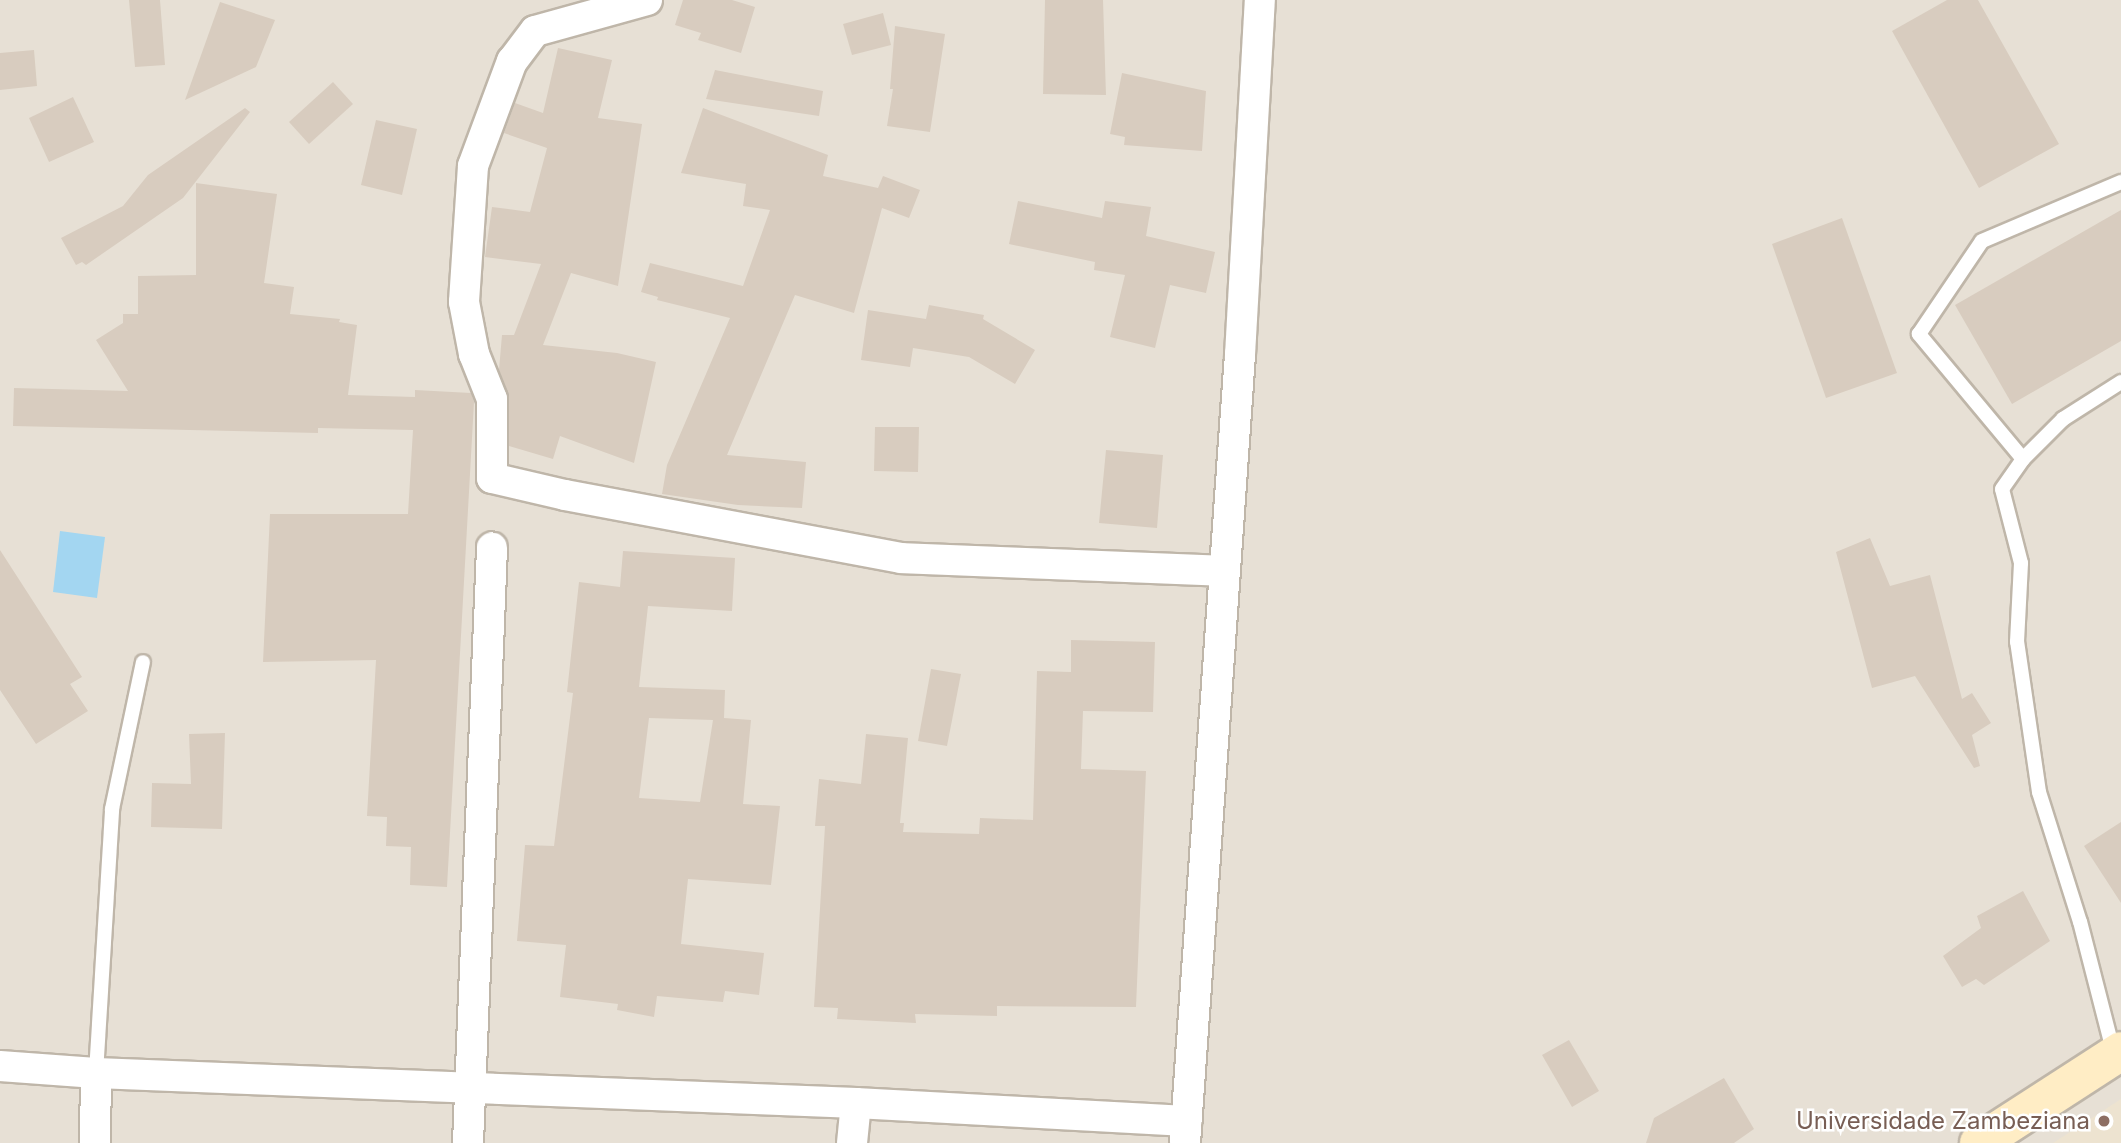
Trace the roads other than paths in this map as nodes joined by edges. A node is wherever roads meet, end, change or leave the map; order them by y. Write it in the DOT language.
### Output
graph roads {
  1 [pos="647,0"];
  2 [pos="1260,0"];
  3 [pos="2121,182"];
  4 [pos="2121,382"];
  5 [pos="2023,459"];
  6 [pos="492,547"];
  7 [pos="1225,571"];
  8 [pos="144,662"];
  9 [pos="2118,1053"];
  10 [pos="0,1066"];
  11 [pos="96,1073"];
  12 [pos="470,1089"];
  13 [pos="856,1103"];
  14 [pos="1186,1132"];
  15 [pos="94,1143"];
  16 [pos="468,1143"];
  17 [pos="852,1143"];
  18 [pos="1979,1143"];
  1 -- 7 [label="street"];
  2 -- 7 [label="street"];
  3 -- 5 [label="lane"];
  4 -- 5 [label="lane"];
  5 -- 9 [label="lane"];
  6 -- 12 [label="street"];
  7 -- 14 [label="street"];
  8 -- 11 [label="lane"];
  9 -- 18 [label="main road"];
  10 -- 11 [label="street"];
  11 -- 12 [label="street"];
  11 -- 15 [label="street"];
  12 -- 13 [label="street"];
  12 -- 16 [label="street"];
  13 -- 14 [label="street"];
  13 -- 17 [label="street"];
}
